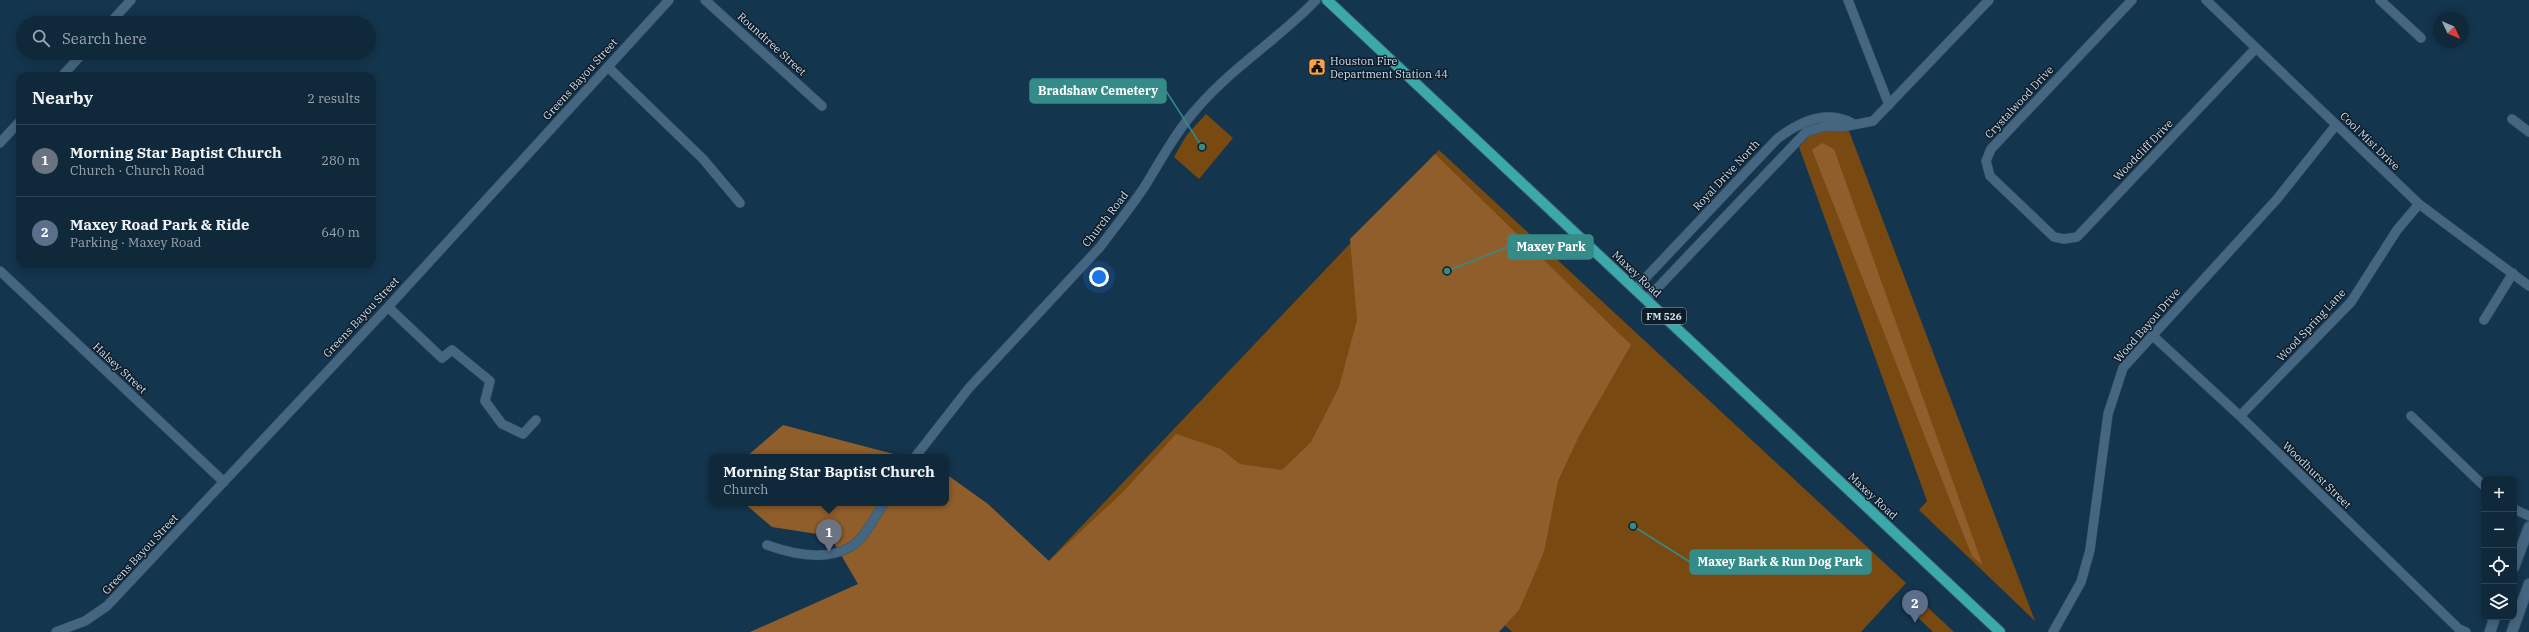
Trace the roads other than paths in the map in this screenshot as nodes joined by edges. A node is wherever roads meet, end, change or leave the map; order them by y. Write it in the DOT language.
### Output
graph roads {
  1 [pos="131,0"];
  2 [pos="669,0"];
  3 [pos="706,0"];
  4 [pos="1316,0"];
  5 [pos="1327,0"];
  6 [pos="1848,0"];
  7 [pos="1989,0"];
  8 [pos="2132,0"];
  9 [pos="2206,0"];
  10 [pos="2380,0"];
  11 [pos="116,16"];
  12 [pos="2421,38"];
  13 [pos="2256,48"];
  14 [pos="77,60"];
  15 [pos="608,66"];
  16 [pos="66,72"];
  17 [pos="1889,105"];
  18 [pos="822,106"];
  19 [pos="2512,119"];
  20 [pos="1854,124"];
  21 [pos="16,125"];
  22 [pos="2336,125"];
  23 [pos="2529,132"];
  24 [pos="0,143"];
  25 [pos="740,203"];
  26 [pos="2419,204"];
  27 [pos="1710,209"];
  28 [pos="1722,220"];
  29 [pos="2039,224"];
  30 [pos="0,271"];
  31 [pos="2513,274"];
  32 [pos="2529,286"];
  33 [pos="1635,289"];
  34 [pos="1646,300"];
  35 [pos="388,306"];
  36 [pos="2484,320"];
  37 [pos="2152,335"];
  38 [pos="2240,416"];
  39 [pos="2411,416"];
  40 [pos="536,420"];
  41 [pos="917,454"];
  42 [pos="224,482"];
  43 [pos="2481,483"];
  44 [pos="882,506"];
  45 [pos="2517,510"];
  46 [pos="2529,516"];
  47 [pos="2529,526"];
  48 [pos="767,545"];
  49 [pos="2517,559"];
  50 [pos="2529,584"];
  51 [pos="2494,620"];
  52 [pos="61,631"];
  53 [pos="2000,632"];
  54 [pos="2053,632"];
  55 [pos="2466,632"];
  56 [pos="2490,632"];
  57 [pos="2512,632"];
  1 -- 11 [label="street"];
  2 -- 15 [label="street, Greens Bayou Street"];
  3 -- 18 [label="street, Roundtree Street"];
  4 -- 41 [label="street, Church Road"];
  5 -- 33 [label="main road, Maxey Road / FM 526"];
  6 -- 17 [label="street"];
  7 -- 17 [label="street, Royal Drive North"];
  8 -- 29 [label="street, Crystalwood Drive"];
  9 -- 13 [label="street, Cool Mist Drive"];
  10 -- 12 [label="street"];
  13 -- 22 [label="street, Cool Mist Drive"];
  13 -- 29 [label="street, Woodcliff Drive"];
  14 -- 16 [label="street"];
  15 -- 25 [label="street"];
  15 -- 35 [label="street, Greens Bayou Street"];
  17 -- 20 [label="street, Royal Drive North"];
  19 -- 23 [label="street"];
  20 -- 27 [label="street, Royal Drive North"];
  20 -- 28 [label="street, Royal Drive North"];
  21 -- 24 [label="street"];
  22 -- 26 [label="street, Cool Mist Drive"];
  22 -- 37 [label="street, Wood Bayou Drive"];
  26 -- 31 [label="street, Cool Mist Drive"];
  26 -- 38 [label="street, Wood Spring Lane"];
  27 -- 28 [label="street"];
  27 -- 33 [label="street, Royal Drive North"];
  28 -- 34 [label="street, Royal Drive North"];
  30 -- 42 [label="street, Halsey Street"];
  31 -- 32 [label="street, Cool Mist Drive"];
  31 -- 36 [label="street"];
  33 -- 34 [label="main road, Maxey Road / FM 526"];
  34 -- 53 [label="main road, Maxey Road / FM 526"];
  35 -- 40 [label="street"];
  35 -- 42 [label="street, Greens Bayou Street"];
  37 -- 38 [label="street, Woodhurst Street"];
  37 -- 54 [label="street, Wood Bayou Drive"];
  38 -- 55 [label="street, Woodhurst Street"];
  39 -- 43 [label="street"];
  42 -- 52 [label="street, Greens Bayou Street"];
  44 -- 48 [label="street"];
  45 -- 46 [label="street"];
  47 -- 49 [label="street"];
  50 -- 57 [label="street"];
  51 -- 56 [label="street"];
}
